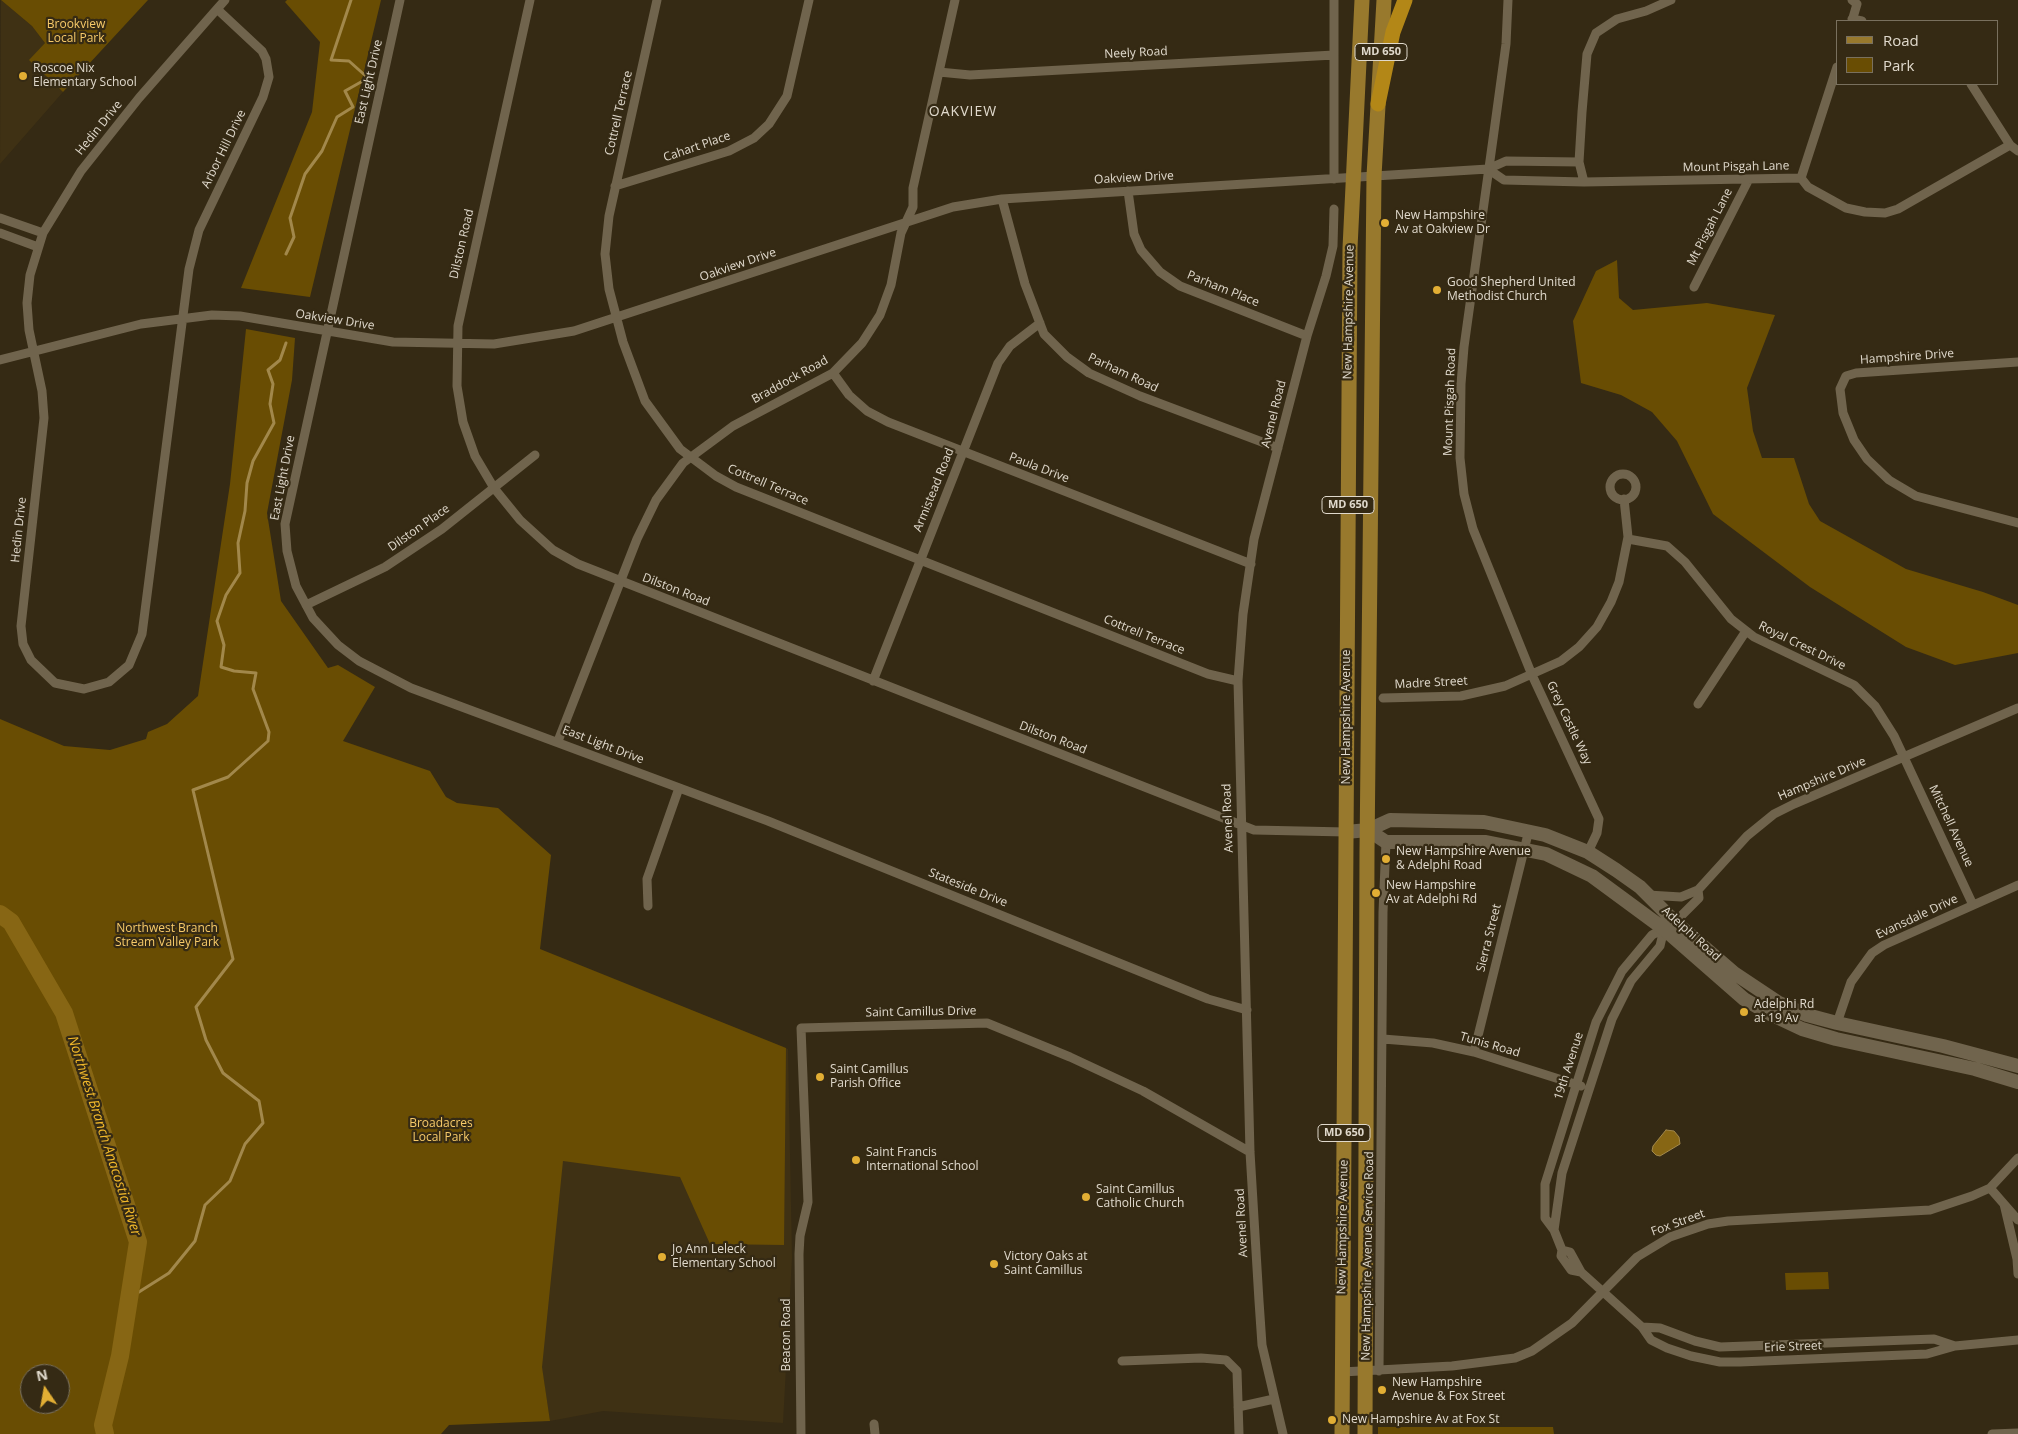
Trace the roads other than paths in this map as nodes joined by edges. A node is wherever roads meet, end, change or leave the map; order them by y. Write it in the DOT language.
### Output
graph roads {
  1 [pos="225,0"];
  2 [pos="400,0"];
  3 [pos="530,0"];
  4 [pos="657,0"];
  5 [pos="809,0"];
  6 [pos="955,0"];
  7 [pos="1334,0"];
  8 [pos="1362,0"];
  9 [pos="1384,0"];
  10 [pos="1405,0"];
  11 [pos="1508,0"];
  12 [pos="1671,0"];
  13 [pos="1852,0"];
  14 [pos="217,9"];
  15 [pos="1852,20"];
  16 [pos="1334,55"];
  17 [pos="1836,70"];
  18 [pos="939,72"];
  19 [pos="1971,85"];
  20 [pos="1378,104"];
  21 [pos="2010,145"];
  22 [pos="2018,150"];
  23 [pos="1580,162"];
  24 [pos="1488,169"];
  25 [pos="1374,176"];
  26 [pos="1334,178"];
  27 [pos="1352,178"];
  28 [pos="1801,178"];
  29 [pos="1748,179"];
  30 [pos="1584,182"];
  31 [pos="615,186"];
  32 [pos="1128,191"];
  33 [pos="1002,199"];
  34 [pos="1334,209"];
  35 [pos="0,218"];
  36 [pos="907,221"];
  37 [pos="0,233"];
  38 [pos="43,233"];
  39 [pos="38,247"];
  40 [pos="1694,286"];
  41 [pos="183,318"];
  42 [pos="617,318"];
  43 [pos="1040,323"];
  44 [pos="326,332"];
  45 [pos="1307,336"];
  46 [pos="458,344"];
  47 [pos="34,351"];
  48 [pos="0,360"];
  49 [pos="2018,362"];
  50 [pos="833,373"];
  51 [pos="1278,448"];
  52 [pos="962,451"];
  53 [pos="535,454"];
  54 [pos="691,457"];
  55 [pos="494,488"];
  56 [pos="1624,499"];
  57 [pos="2018,523"];
  58 [pos="1628,539"];
  59 [pos="920,559"];
  60 [pos="1250,564"];
  61 [pos="621,582"];
  62 [pos="306,605"];
  63 [pos="1746,631"];
  64 [pos="1532,675"];
  65 [pos="873,681"];
  66 [pos="1238,681"];
  67 [pos="1383,698"];
  68 [pos="1698,704"];
  69 [pos="2018,708"];
  70 [pos="558,741"];
  71 [pos="1904,758"];
  72 [pos="679,788"];
  73 [pos="1240,825"];
  74 [pos="1368,830"];
  75 [pos="1529,830"];
  76 [pos="1346,832"];
  77 [pos="1386,842"];
  78 [pos="1524,849"];
  79 [pos="1588,852"];
  80 [pos="2018,885"];
  81 [pos="1698,890"];
  82 [pos="1648,895"];
  83 [pos="1973,905"];
  84 [pos="648,906"];
  85 [pos="1670,926"];
  86 [pos="1622,971"];
  87 [pos="1633,978"];
  88 [pos="1247,1010"];
  89 [pos="1837,1023"];
  90 [pos="1383,1039"];
  91 [pos="1474,1052"];
  92 [pos="2018,1066"];
  93 [pos="2018,1082"];
  94 [pos="1576,1085"];
  95 [pos="1588,1089"];
  96 [pos="1250,1152"];
  97 [pos="2018,1158"];
  98 [pos="1990,1188"];
  99 [pos="2004,1204"];
  100 [pos="2018,1220"];
  101 [pos="1554,1230"];
  102 [pos="800,1236"];
  103 [pos="2015,1239"];
  104 [pos="2018,1274"];
  105 [pos="1602,1291"];
  106 [pos="1642,1327"];
  107 [pos="1668,1332"];
  108 [pos="1926,1340"];
  109 [pos="2018,1340"];
  110 [pos="1662,1345"];
  111 [pos="1954,1346"];
  112 [pos="1927,1354"];
  113 [pos="1122,1361"];
  114 [pos="1373,1371"];
  115 [pos="1342,1372"];
  116 [pos="1274,1400"];
  117 [pos="1238,1407"];
  118 [pos="874,1424"];
  119 [pos="2018,1433"];
  120 [pos="801,1434"];
  121 [pos="875,1434"];
  122 [pos="1239,1434"];
  123 [pos="1282,1434"];
  124 [pos="1342,1434"];
  125 [pos="1365,1434"];
  126 [pos="1992,1434"];
  1 -- 14 [label="street, Hedin Drive"];
  2 -- 44 [label="street, East Light Drive"];
  3 -- 46 [label="street, Dilston Road"];
  4 -- 31 [label="street, Cottrell Terrace"];
  5 -- 31 [label="street, Cahart Place"];
  6 -- 18 [label="street, Braddock Road"];
  7 -- 16 [label="street"];
  8 -- 27 [label="main road, New Hampshire Avenue / MD 650"];
  9 -- 20 [label="main road, New Hampshire Avenue / MD 650"];
  10 -- 20 [label="highway"];
  11 -- 24 [label="street, Mount Pisgah Road"];
  12 -- 23 [label="street"];
  13 -- 15 [label="street"];
  14 -- 38 [label="street, Hedin Drive"];
  14 -- 41 [label="street, Arbor Hill Drive"];
  16 -- 18 [label="street, Neely Road"];
  16 -- 26 [label="street"];
  17 -- 28 [label="street"];
  18 -- 36 [label="street, Braddock Road"];
  19 -- 21 [label="street"];
  20 -- 25 [label="main road, New Hampshire Avenue / MD 650"];
  21 -- 22 [label="street"];
  21 -- 28 [label="street, Mount Pisgah Lane"];
  23 -- 24 [label="street"];
  23 -- 30 [label="street"];
  24 -- 25 [label="street, Oakview Drive"];
  24 -- 30 [label="street, Mount Pisgah Lane"];
  24 -- 64 [label="street, Mount Pisgah Road"];
  25 -- 27 [label="street, Oakview Drive"];
  25 -- 74 [label="main road, New Hampshire Avenue / MD 650"];
  26 -- 27 [label="street, Oakview Drive"];
  26 -- 32 [label="street, Oakview Drive"];
  27 -- 76 [label="main road, New Hampshire Avenue / MD 650"];
  28 -- 29 [label="street, Mount Pisgah Lane"];
  29 -- 30 [label="street, Mount Pisgah Lane"];
  29 -- 40 [label="street, Mt Pisgah Lane"];
  31 -- 42 [label="street, Cottrell Terrace"];
  32 -- 33 [label="street, Oakview Drive"];
  32 -- 45 [label="street, Parham Place"];
  33 -- 36 [label="street, Oakview Drive"];
  33 -- 43 [label="street, Parham Road"];
  34 -- 45 [label="street, Avenel Road"];
  35 -- 38 [label="street"];
  36 -- 42 [label="street, Oakview Drive"];
  36 -- 50 [label="street, Braddock Road"];
  37 -- 39 [label="street"];
  38 -- 39 [label="street, Hedin Drive"];
  39 -- 47 [label="street, Hedin Drive"];
  41 -- 44 [label="street, Oakview Drive"];
  41 -- 47 [label="street, Oakview Drive"];
  41 -- 47 [label="street, Hedin Drive"];
  42 -- 46 [label="street, Oakview Drive"];
  42 -- 54 [label="street, Cottrell Terrace"];
  43 -- 51 [label="street, Parham Road"];
  43 -- 52 [label="street, Armistead Road"];
  44 -- 46 [label="street, Oakview Drive"];
  44 -- 62 [label="street, East Light Drive"];
  45 -- 51 [label="street, Avenel Road"];
  46 -- 55 [label="street, Dilston Road"];
  47 -- 48 [label="street, Oakview Drive"];
  49 -- 57 [label="street, Hampshire Drive"];
  50 -- 52 [label="street, Paula Drive"];
  50 -- 54 [label="street, Braddock Road"];
  51 -- 60 [label="street, Avenel Road"];
  52 -- 59 [label="street, Armistead Road"];
  52 -- 60 [label="street, Paula Drive"];
  53 -- 55 [label="street, Dilston Place"];
  54 -- 59 [label="street, Cottrell Terrace"];
  54 -- 61 [label="street, Braddock Road"];
  55 -- 61 [label="street, Dilston Road"];
  55 -- 62 [label="street, Dilston Place"];
  56 -- 58 [label="street, Madre Street"];
  58 -- 63 [label="street, Royal Crest Drive"];
  58 -- 64 [label="street, Madre Street"];
  59 -- 65 [label="street, Armistead Road"];
  59 -- 66 [label="street, Cottrell Terrace"];
  60 -- 66 [label="street, Avenel Road"];
  61 -- 65 [label="street, Dilston Road"];
  61 -- 70 [label="street, Braddock Road"];
  62 -- 70 [label="street, East Light Drive"];
  63 -- 68 [label="street"];
  63 -- 71 [label="street, Royal Crest Drive"];
  64 -- 67 [label="street, Madre Street"];
  64 -- 79 [label="street, Grey Castle Way"];
  65 -- 73 [label="street, Dilston Road"];
  66 -- 73 [label="street, Avenel Road"];
  69 -- 71 [label="street, Hampshire Drive"];
  70 -- 72 [label="street, East Light Drive"];
  71 -- 81 [label="street, Hampshire Drive"];
  71 -- 83 [label="street, Mitchell Avenue"];
  72 -- 84 [label="street"];
  72 -- 88 [label="street, Stateside Drive"];
  73 -- 76 [label="street, Dilston Road"];
  73 -- 88 [label="street, Avenel Road"];
  74 -- 75 [label="main road, Adelphi Road"];
  74 -- 76 [label="main road, Adelphi Road"];
  74 -- 77 [label="main road"];
  74 -- 114 [label="main road, New Hampshire Avenue / MD 650"];
  75 -- 78 [label="street, Sierra Street"];
  75 -- 79 [label="main road, Adelphi Road"];
  76 -- 115 [label="main road, New Hampshire Avenue / MD 650"];
  77 -- 78 [label="main road, Adelphi Road"];
  77 -- 90 [label="street, New Hampshire Avenue Service Road"];
  78 -- 85 [label="main road, Adelphi Road"];
  78 -- 91 [label="street, Sierra Street"];
  79 -- 82 [label="main road, Adelphi Road"];
  80 -- 83 [label="street, Evansdale Drive"];
  81 -- 82 [label="street"];
  81 -- 85 [label="street, Hampshire Drive"];
  82 -- 85 [label="main road, Adelphi Road"];
  83 -- 89 [label="street, Evansdale Drive"];
  85 -- 86 [label="street, 19th Avenue"];
  85 -- 87 [label="street, 19th Avenue"];
  85 -- 89 [label="main road, Adelphi Road"];
  85 -- 93 [label="main road, Adelphi Road"];
  86 -- 87 [label="street"];
  86 -- 94 [label="street, 19th Avenue"];
  87 -- 95 [label="street, 19th Avenue"];
  88 -- 96 [label="street, Avenel Road"];
  89 -- 92 [label="main road, Adelphi Road"];
  90 -- 91 [label="street, Tunis Road"];
  90 -- 114 [label="street, New Hampshire Avenue Service Road"];
  91 -- 94 [label="street, Tunis Road"];
  94 -- 95 [label="street, Tunis Road"];
  94 -- 101 [label="street, 19th Avenue"];
  95 -- 101 [label="street, 19th Avenue"];
  96 -- 102 [label="street, Saint Camillus Drive"];
  96 -- 116 [label="street, Avenel Road"];
  97 -- 98 [label="street, Fox Street"];
  98 -- 99 [label="street"];
  98 -- 105 [label="street, Fox Street"];
  99 -- 100 [label="street"];
  99 -- 103 [label="street"];
  101 -- 105 [label="street, 19th Avenue"];
  102 -- 120 [label="street, Beacon Road"];
  103 -- 104 [label="street"];
  105 -- 106 [label="street, Erie Street"];
  105 -- 114 [label="street, Fox Street"];
  106 -- 107 [label="street, Erie Street"];
  106 -- 110 [label="street, Erie Street"];
  107 -- 108 [label="street, Erie Street"];
  107 -- 110 [label="street"];
  108 -- 111 [label="street, Erie Street"];
  108 -- 112 [label="street"];
  109 -- 111 [label="street, Erie Street"];
  110 -- 112 [label="street, Erie Street"];
  111 -- 112 [label="street, Erie Street"];
  113 -- 117 [label="street"];
  114 -- 115 [label="street, Fox Street"];
  114 -- 125 [label="main road, New Hampshire Avenue / MD 650"];
  115 -- 124 [label="main road, New Hampshire Avenue / MD 650"];
  116 -- 117 [label="street"];
  116 -- 123 [label="street, Avenel Road"];
  117 -- 122 [label="street"];
  118 -- 121 [label="street"];
  119 -- 126 [label="street"];
}
